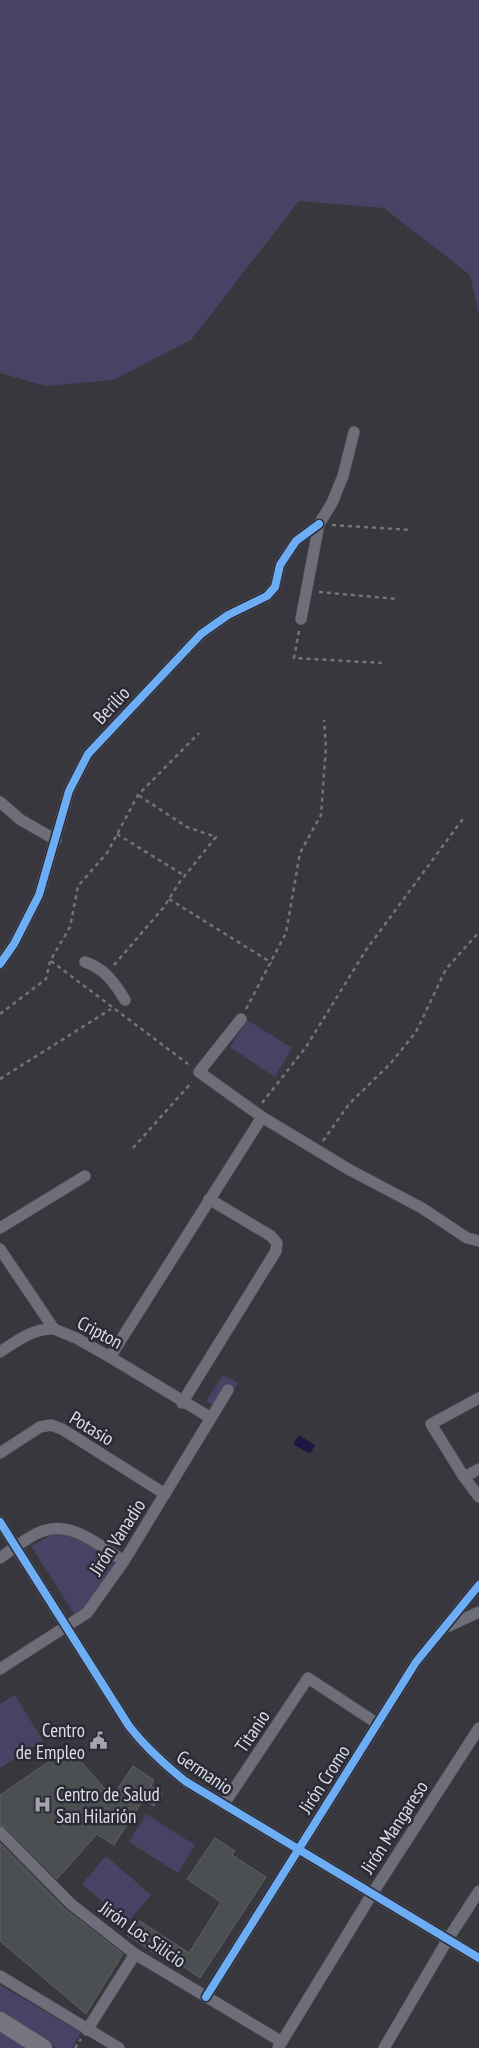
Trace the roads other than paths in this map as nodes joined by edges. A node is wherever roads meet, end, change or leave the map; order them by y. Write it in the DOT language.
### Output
graph roads {
  1 [pos="354,432"];
  2 [pos="319,524"];
  3 [pos="301,619"];
  4 [pos="0,802"];
  5 [pos="56,840"];
  6 [pos="85,962"];
  7 [pos="0,964"];
  8 [pos="125,1000"];
  9 [pos="241,1019"];
  10 [pos="259,1115"];
  11 [pos="85,1176"];
  12 [pos="208,1199"];
  13 [pos="0,1228"];
  14 [pos="479,1241"];
  15 [pos="0,1251"];
  16 [pos="54,1329"];
  17 [pos="0,1352"];
  18 [pos="110,1357"];
  19 [pos="228,1390"];
  20 [pos="479,1398"];
  21 [pos="182,1403"];
  22 [pos="210,1418"];
  23 [pos="0,1453"];
  24 [pos="479,1469"];
  25 [pos="464,1477"];
  26 [pos="165,1494"];
  27 [pos="479,1497"];
  28 [pos="0,1522"];
  29 [pos="16,1547"];
  30 [pos="0,1558"];
  31 [pos="124,1561"];
  32 [pos="479,1585"];
  33 [pos="479,1612"];
  34 [pos="446,1627"];
  35 [pos="68,1628"];
  36 [pos="0,1669"];
  37 [pos="378,1724"];
  38 [pos="479,1728"];
  39 [pos="224,1804"];
  40 [pos="0,1832"];
  41 [pos="298,1849"];
  42 [pos="479,1891"];
  43 [pos="372,1894"];
  44 [pos="448,1939"];
  45 [pos="136,1954"];
  46 [pos="479,1958"];
  47 [pos="0,1976"];
  48 [pos="206,1997"];
  49 [pos="0,2020"];
  50 [pos="87,2030"];
  51 [pos="280,2045"];
  52 [pos="43,2048"];
  53 [pos="119,2048"];
  54 [pos="384,2048"];
  1 -- 2 [label="street"];
  2 -- 3 [label="street"];
  2 -- 5 [label="street, Berilio"];
  4 -- 5 [label="street"];
  5 -- 7 [label="street, Berilio"];
  6 -- 8 [label="street"];
  9 -- 10 [label="street"];
  10 -- 12 [label="street"];
  10 -- 14 [label="street"];
  11 -- 13 [label="street"];
  12 -- 18 [label="street"];
  12 -- 21 [label="street"];
  15 -- 16 [label="street, Cripton"];
  16 -- 17 [label="street"];
  16 -- 18 [label="street, Cripton"];
  18 -- 21 [label="street, Cripton"];
  19 -- 22 [label="street, Jirón Vanadio"];
  20 -- 25 [label="street"];
  21 -- 22 [label="street, Cripton"];
  22 -- 26 [label="street, Jirón Vanadio"];
  23 -- 26 [label="street, Potasio"];
  24 -- 25 [label="street"];
  25 -- 27 [label="street"];
  26 -- 31 [label="street, Jirón Vanadio"];
  28 -- 29 [label="street, Germanio"];
  29 -- 30 [label="street"];
  29 -- 31 [label="street"];
  29 -- 35 [label="street, Germanio"];
  31 -- 35 [label="street, Jirón Vanadio"];
  32 -- 34 [label="street, Jirón Cromo"];
  33 -- 34 [label="street"];
  34 -- 37 [label="street, Jirón Cromo"];
  35 -- 36 [label="street, Jirón Vanadio"];
  35 -- 39 [label="street, Germanio"];
  37 -- 39 [label="street, Titanio"];
  37 -- 41 [label="street, Jirón Cromo"];
  38 -- 43 [label="street, Jirón Mangareso"];
  39 -- 41 [label="street, Germanio"];
  40 -- 45 [label="street, Jirón Los Silicio"];
  41 -- 43 [label="street, Germanio"];
  41 -- 48 [label="street, Jirón Cromo"];
  42 -- 44 [label="street"];
  43 -- 44 [label="street, Germanio"];
  43 -- 51 [label="street, Jirón Mangareso"];
  44 -- 46 [label="street, Germanio"];
  44 -- 54 [label="street"];
  45 -- 48 [label="street, Jirón Los Silicio"];
  45 -- 50 [label="street"];
  47 -- 50 [label="street"];
  48 -- 51 [label="street, Jirón Los Silicio"];
  49 -- 52 [label="main road"];
  50 -- 53 [label="street"];
}
